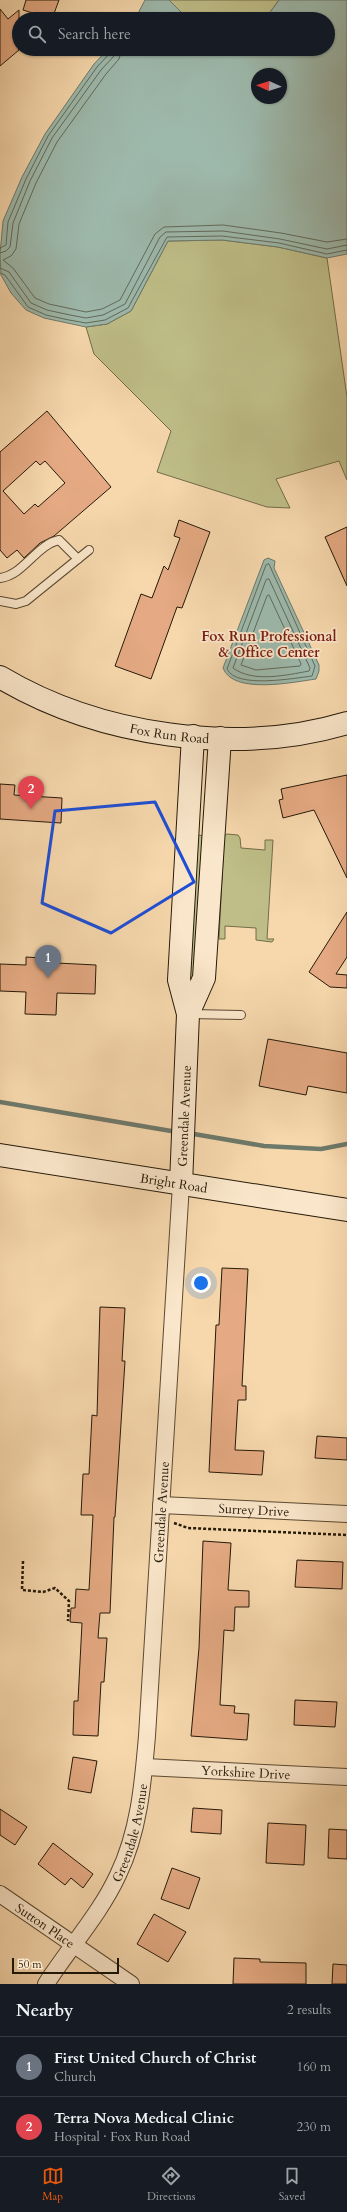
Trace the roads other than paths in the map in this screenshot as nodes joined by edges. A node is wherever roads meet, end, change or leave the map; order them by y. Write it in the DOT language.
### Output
graph roads {
  1 [pos="89,550"];
  2 [pos="78,559"];
  3 [pos="0,578"];
  4 [pos="0,602"];
  5 [pos="0,677"];
  6 [pos="347,723"];
  7 [pos="193,736"];
  8 [pos="220,738"];
  9 [pos="188,1014"];
  10 [pos="241,1015"];
  11 [pos="0,1155"];
  12 [pos="181,1184"];
  13 [pos="347,1210"];
  14 [pos="161,1505"];
  15 [pos="347,1514"];
  16 [pos="145,1766"];
  17 [pos="347,1777"];
  18 [pos="0,1894"];
  19 [pos="74,1944"];
  20 [pos="46,1984"];
  21 [pos="131,1984"];
  1 -- 2 [label="lane"];
  2 -- 3 [label="lane"];
  2 -- 4 [label="lane"];
  5 -- 7 [label="street, Fox Run Road"];
  6 -- 8 [label="street, Fox Run Road"];
  7 -- 8 [label="street, Fox Run Road"];
  7 -- 9 [label="street, Greendale Avenue"];
  8 -- 9 [label="street, Greendale Avenue"];
  9 -- 10 [label="lane"];
  9 -- 12 [label="street, Greendale Avenue"];
  11 -- 12 [label="street, Bright Road"];
  12 -- 13 [label="street, Bright Road"];
  12 -- 14 [label="street, Greendale Avenue"];
  14 -- 15 [label="street, Surrey Drive"];
  14 -- 16 [label="street, Greendale Avenue"];
  16 -- 17 [label="street, Yorkshire Drive"];
  16 -- 19 [label="street, Greendale Avenue"];
  18 -- 19 [label="street, Sutton Place"];
  19 -- 20 [label="street, Greendale Avenue"];
  19 -- 21 [label="street, Sutton Place"];
}
